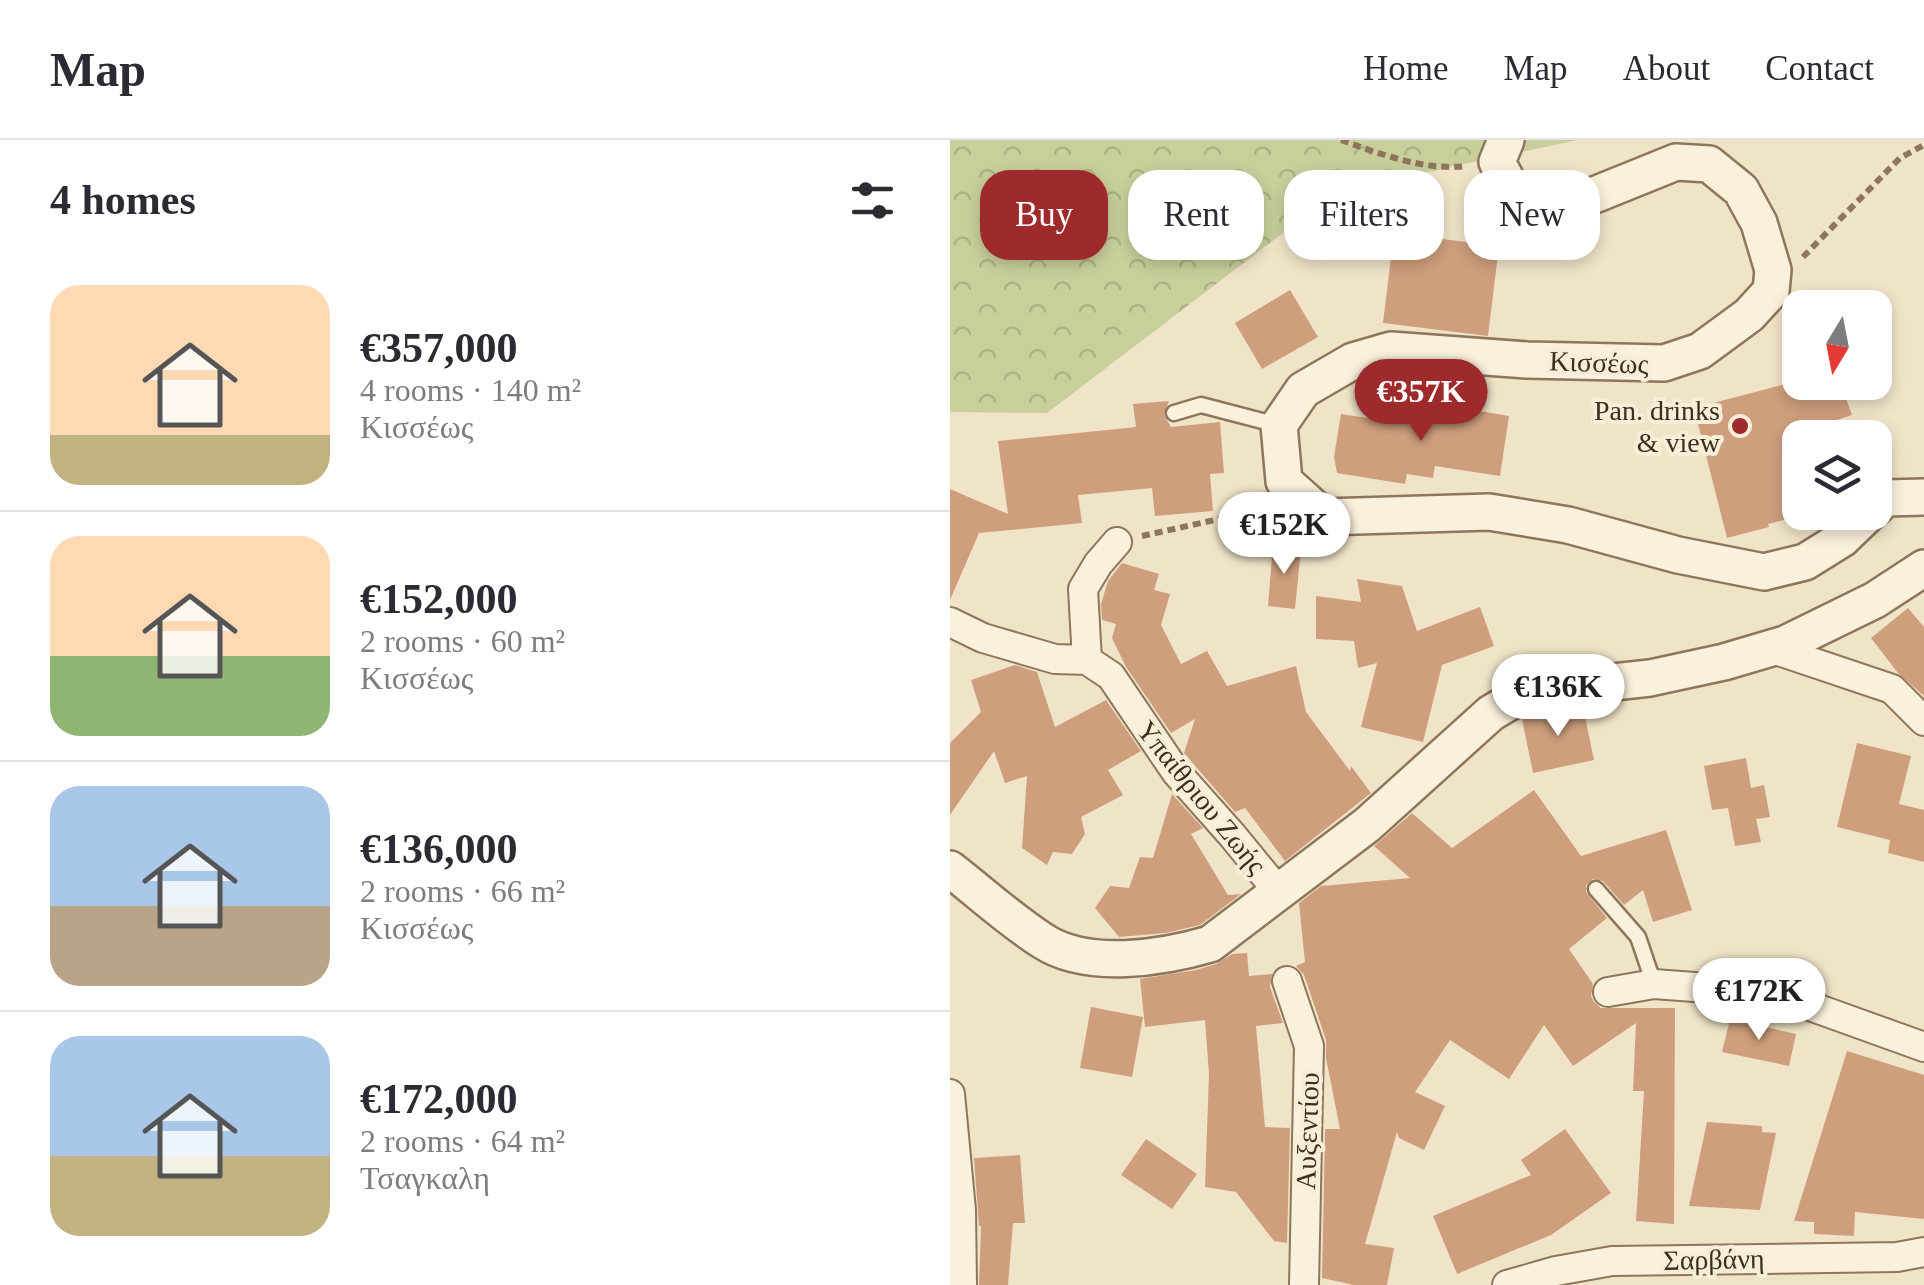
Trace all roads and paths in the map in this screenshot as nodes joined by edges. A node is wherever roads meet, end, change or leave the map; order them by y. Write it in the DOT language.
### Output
graph roads {
  1 [pos="1341,140"];
  2 [pos="1924,145"];
  3 [pos="1501,151"];
  4 [pos="1771,290"];
  5 [pos="1174,412"];
  6 [pos="1279,425"];
  7 [pos="1284,481"];
  8 [pos="1924,497"];
  9 [pos="1892,498"];
  10 [pos="1851,530"];
  11 [pos="1116,542"];
  12 [pos="1924,568"];
  13 [pos="950,622"];
  14 [pos="1770,648"];
  15 [pos="1087,660"];
  16 [pos="1924,720"];
  17 [pos="950,869"];
  18 [pos="1596,888"];
  19 [pos="1278,892"];
  20 [pos="1287,981"];
  21 [pos="1654,984"];
  22 [pos="1608,992"];
  23 [pos="1924,1047"];
  24 [pos="950,1094"];
  25 [pos="1924,1252"];
  26 [pos="1557,1278"];
  27 [pos="962,1285"];
  28 [pos="1304,1285"];
  29 [pos="1507,1285"];
  1 -- 3 [label="path"];
  2 -- 4 [label="path"];
  3 -- 4 [label="street"];
  4 -- 6 [label="street, Κισσέως"];
  5 -- 6 [label="lane"];
  6 -- 7 [label="street"];
  7 -- 10 [label="street"];
  7 -- 11 [label="path"];
  8 -- 9 [label="street"];
  11 -- 15 [label="street"];
  12 -- 14 [label="street"];
  13 -- 15 [label="street"];
  14 -- 16 [label="street"];
  14 -- 19 [label="street"];
  15 -- 19 [label="street, Υπαίθριου Ζωής"];
  17 -- 19 [label="street"];
  18 -- 21 [label="lane"];
  20 -- 28 [label="street, Αυξεντίου"];
  21 -- 22 [label="street"];
  21 -- 23 [label="street"];
  24 -- 27 [label="street"];
  25 -- 26 [label="street, Σαρβάνη"];
  26 -- 29 [label="street, Σαρβάνη"];
}
